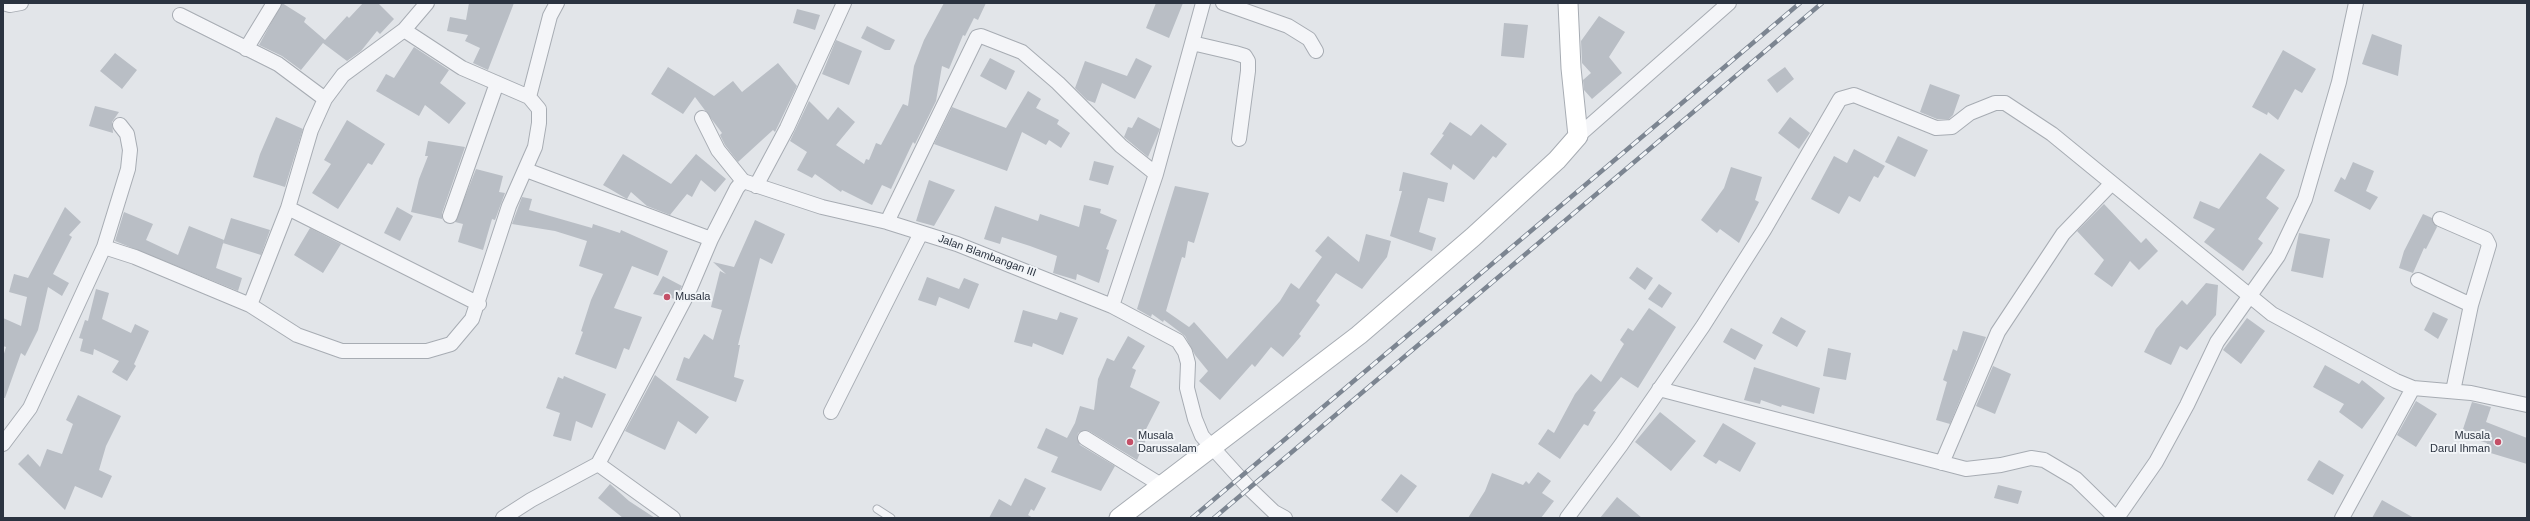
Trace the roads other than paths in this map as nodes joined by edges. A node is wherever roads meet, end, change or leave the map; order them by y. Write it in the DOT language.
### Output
graph roads {
  1 [pos="3,3"];
  2 [pos="21,3"];
  3 [pos="274,3"];
  4 [pos="557,3"];
  5 [pos="844,3"];
  6 [pos="1203,3"];
  7 [pos="1223,3"];
  8 [pos="1568,3"];
  9 [pos="1729,3"];
  10 [pos="2356,3"];
  11 [pos="424,4"];
  12 [pos="180,16"];
  13 [pos="404,30"];
  14 [pos="1192,43"];
  15 [pos="246,49"];
  16 [pos="1316,50"];
  17 [pos="497,83"];
  18 [pos="529,98"];
  19 [pos="325,99"];
  20 [pos="702,118"];
  21 [pos="120,125"];
  22 [pos="1578,136"];
  23 [pos="1239,139"];
  24 [pos="526,170"];
  25 [pos="1156,174"];
  26 [pos="743,181"];
  27 [pos="2112,183"];
  28 [pos="756,186"];
  29 [pos="288,208"];
  30 [pos="450,216"];
  31 [pos="2440,219"];
  32 [pos="887,222"];
  33 [pos="921,232"];
  34 [pos="711,239"];
  35 [pos="104,246"];
  36 [pos="2418,280"];
  37 [pos="2249,294"];
  38 [pos="479,304"];
  39 [pos="250,305"];
  40 [pos="2471,305"];
  41 [pos="1112,306"];
  42 [pos="2413,388"];
  43 [pos="1659,389"];
  44 [pos="2453,391"];
  45 [pos="2527,405"];
  46 [pos="831,412"];
  47 [pos="1085,438"];
  48 [pos="3,444"];
  49 [pos="1210,447"];
  50 [pos="1942,463"];
  51 [pos="598,464"];
  52 [pos="1161,485"];
  53 [pos="877,509"];
  54 [pos="503,518"];
  55 [pos="673,518"];
  56 [pos="891,518"];
  57 [pos="1119,518"];
  58 [pos="1285,518"];
  59 [pos="1567,518"];
  60 [pos="2116,518"];
  61 [pos="2342,518"];
  1 -- 2 [label="street"];
  3 -- 15 [label="street"];
  4 -- 18 [label="street"];
  5 -- 28 [label="street"];
  6 -- 14 [label="street"];
  7 -- 16 [label="street"];
  8 -- 22 [label="street"];
  9 -- 22 [label="street"];
  10 -- 37 [label="street"];
  11 -- 13 [label="street"];
  12 -- 15 [label="street"];
  13 -- 17 [label="street"];
  13 -- 19 [label="street"];
  14 -- 23 [label="street"];
  14 -- 25 [label="street"];
  15 -- 19 [label="street"];
  17 -- 18 [label="street"];
  17 -- 30 [label="street"];
  18 -- 24 [label="street"];
  19 -- 29 [label="street"];
  20 -- 26 [label="street"];
  21 -- 35 [label="street"];
  22 -- 49 [label="street"];
  24 -- 34 [label="street"];
  24 -- 38 [label="street"];
  25 -- 32 [label="street"];
  25 -- 41 [label="street"];
  26 -- 28 [label="street, Jalan Blambangan III"];
  26 -- 34 [label="street"];
  27 -- 37 [label="street"];
  27 -- 43 [label="street"];
  27 -- 50 [label="street"];
  28 -- 32 [label="street, Jalan Blambangan III"];
  29 -- 38 [label="street"];
  29 -- 39 [label="street"];
  31 -- 40 [label="street"];
  32 -- 33 [label="street, Jalan Blambangan III"];
  33 -- 41 [label="street, Jalan Blambangan III"];
  33 -- 46 [label="street"];
  34 -- 51 [label="street"];
  35 -- 39 [label="street"];
  35 -- 48 [label="street"];
  36 -- 40 [label="street"];
  37 -- 42 [label="street"];
  37 -- 60 [label="street"];
  38 -- 39 [label="street"];
  40 -- 44 [label="street"];
  41 -- 49 [label="street, Jalan Blambangan III"];
  42 -- 44 [label="street"];
  42 -- 61 [label="street"];
  43 -- 50 [label="street"];
  43 -- 59 [label="street"];
  44 -- 45 [label="street"];
  47 -- 52 [label="street"];
  49 -- 52 [label="street"];
  49 -- 58 [label="street, Jalan Blambangan III"];
  50 -- 60 [label="street"];
  51 -- 54 [label="street"];
  51 -- 55 [label="street"];
  52 -- 57 [label="street"];
  53 -- 56 [label="lane"];
}
